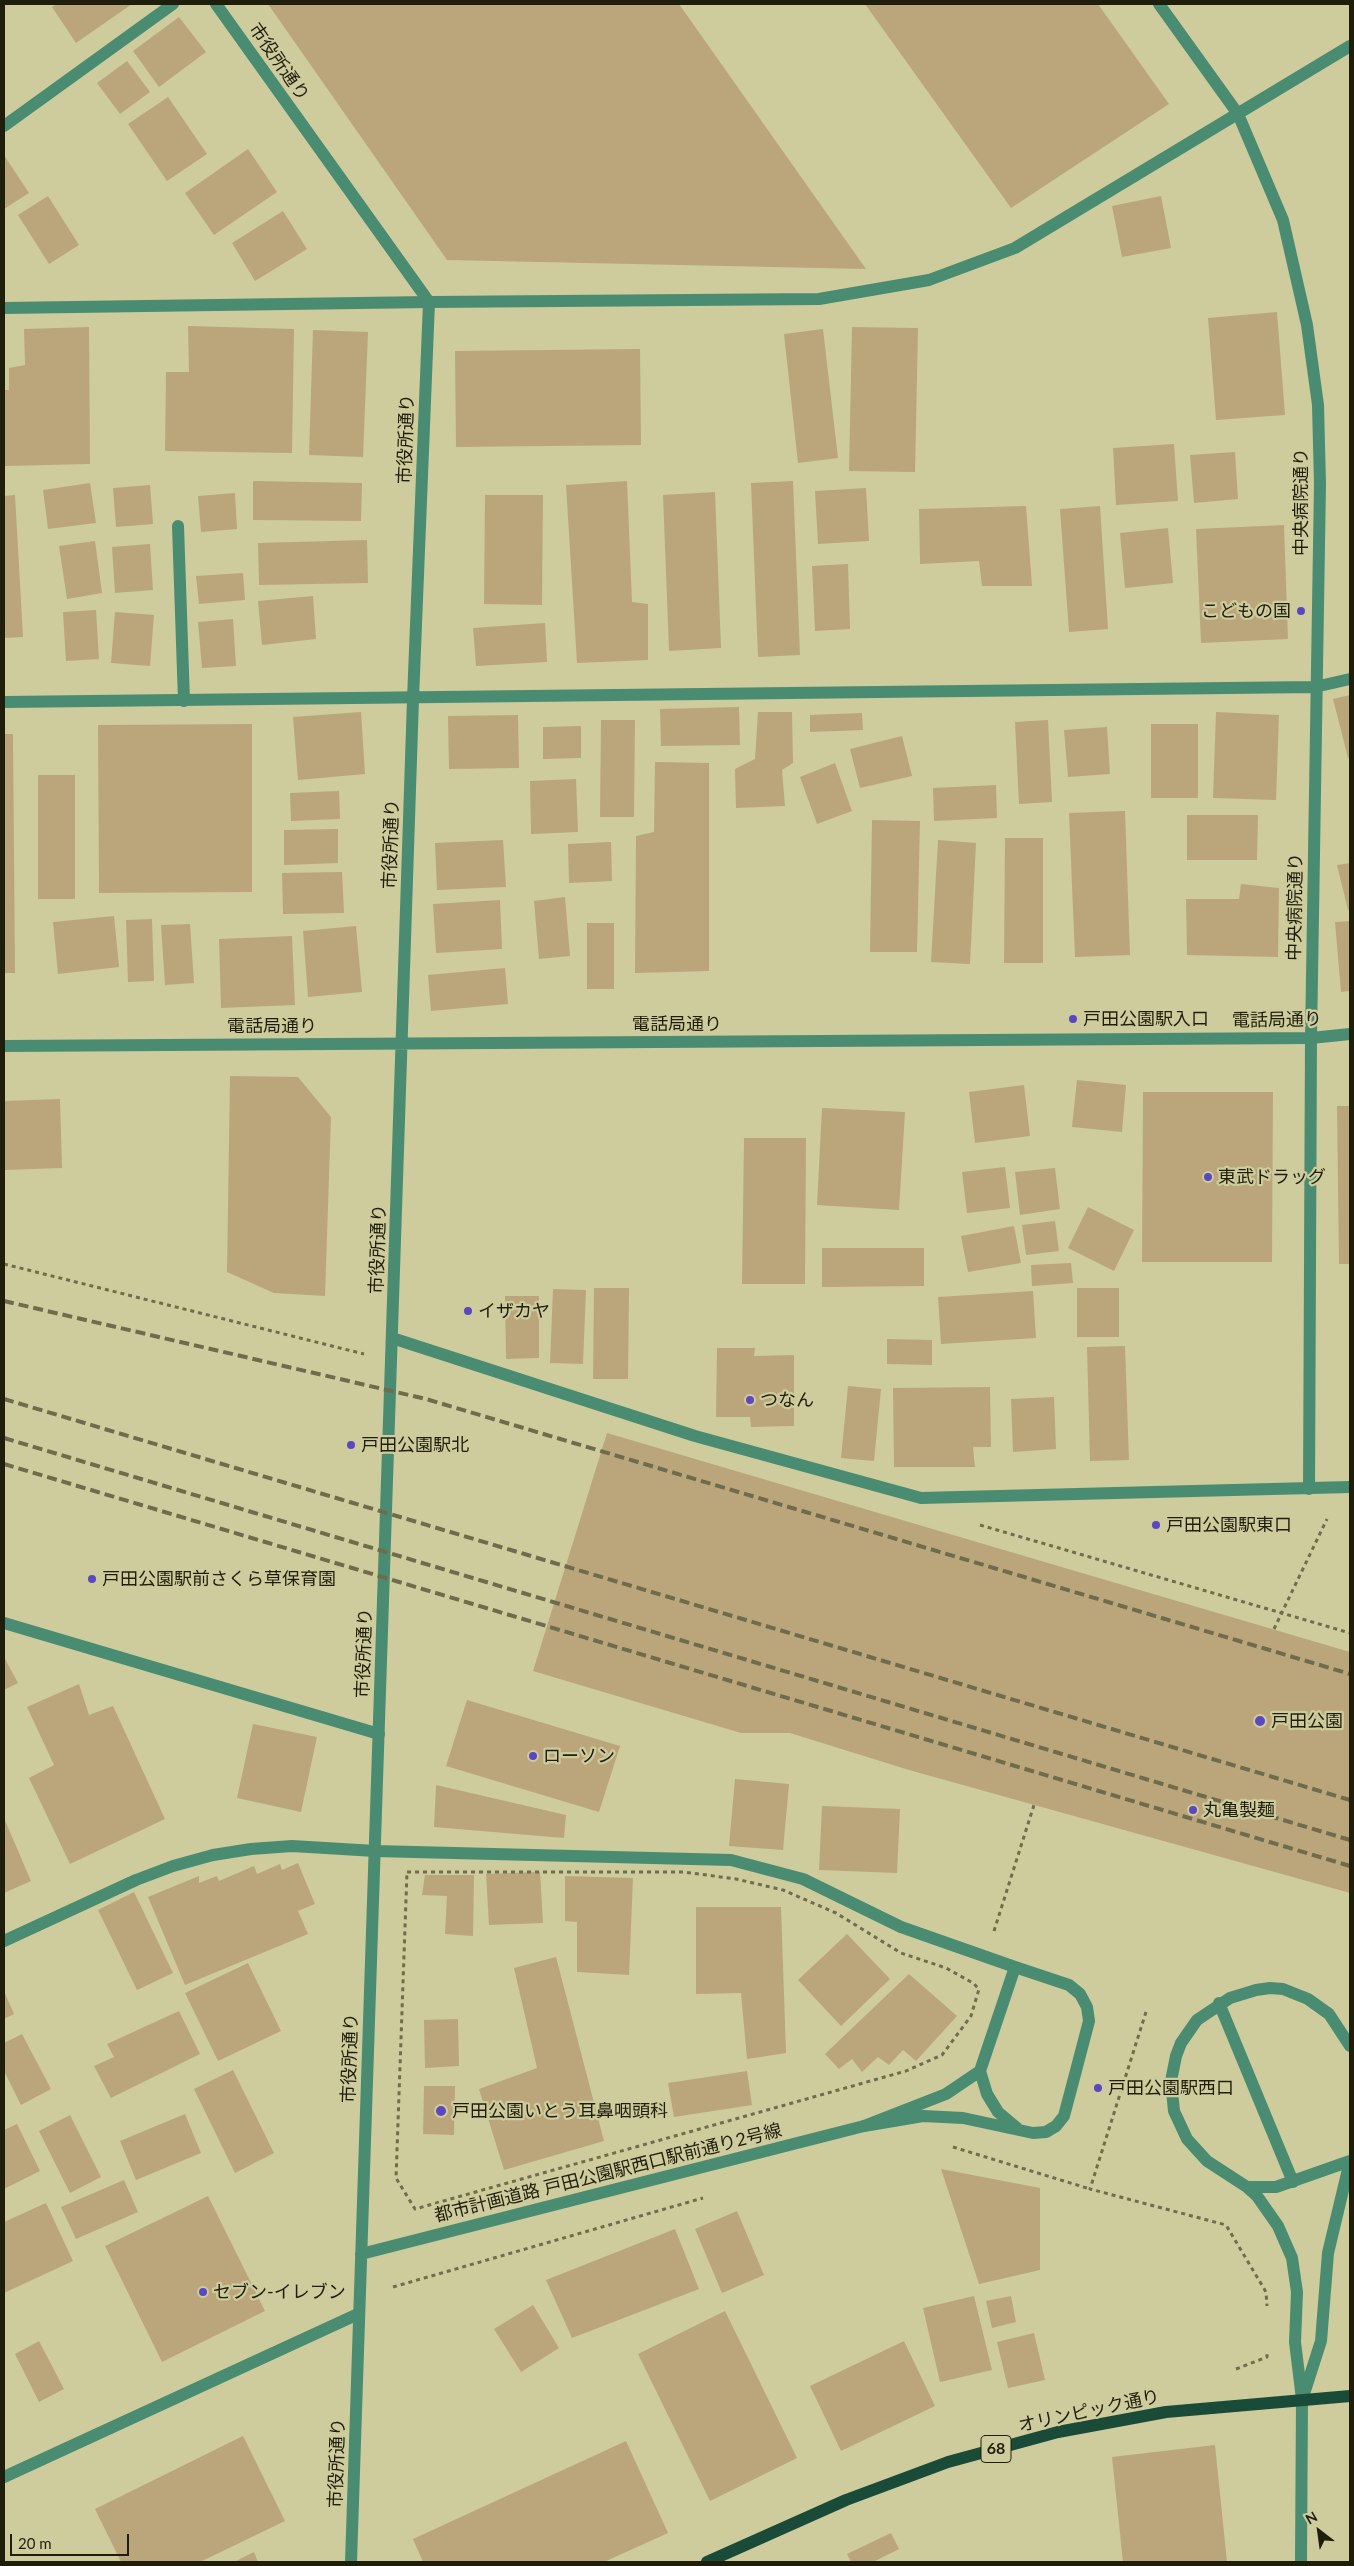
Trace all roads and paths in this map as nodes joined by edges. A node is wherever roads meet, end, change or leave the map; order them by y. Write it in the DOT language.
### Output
graph roads {
  1 [pos="173,4"];
  2 [pos="216,4"];
  3 [pos="1159,4"];
  4 [pos="1350,46"];
  5 [pos="1238,114"];
  6 [pos="4,126"];
  7 [pos="428,302"];
  8 [pos="4,308"];
  9 [pos="178,526"];
  10 [pos="1350,679"];
  11 [pos="1315,687"];
  12 [pos="413,699"];
  13 [pos="184,701"];
  14 [pos="4,702"];
  15 [pos="1350,1034"];
  16 [pos="1311,1038"];
  17 [pos="402,1043"];
  18 [pos="4,1046"];
  19 [pos="4,1264"];
  20 [pos="392,1338"];
  21 [pos="391,1361"];
  22 [pos="1350,1487"];
  23 [pos="1309,1490"];
  24 [pos="1327,1518"];
  25 [pos="971,1523"];
  26 [pos="1282,1612"];
  27 [pos="4,1623"];
  28 [pos="1274,1629"];
  29 [pos="1350,1633"];
  30 [pos="379,1734"];
  31 [pos="1034,1805"];
  32 [pos="375,1851"];
  33 [pos="407,1872"];
  34 [pos="992,1938"];
  35 [pos="4,1941"];
  36 [pos="1015,1967"];
  37 [pos="1219,2004"];
  38 [pos="1146,2012"];
  39 [pos="1350,2046"];
  40 [pos="980,2071"];
  41 [pos="864,2126"];
  42 [pos="1017,2128"];
  43 [pos="950,2146"];
  44 [pos="1350,2161"];
  45 [pos="1293,2182"];
  46 [pos="1247,2187"];
  47 [pos="1090,2188"];
  48 [pos="713,2195"];
  49 [pos="361,2254"];
  50 [pos="393,2287"];
  51 [pos="1267,2311"];
  52 [pos="358,2314"];
  53 [pos="1268,2348"];
  54 [pos="1236,2369"];
  55 [pos="1350,2396"];
  56 [pos="1302,2399"];
  57 [pos="4,2477"];
  58 [pos="352,2562"];
  59 [pos="707,2562"];
  60 [pos="1301,2562"];
  1 -- 6 [label="street"];
  2 -- 7 [label="street, 市役所通り"];
  3 -- 5 [label="street, 中央病院通り"];
  4 -- 5 [label="street"];
  5 -- 7 [label="street"];
  5 -- 11 [label="street, 中央病院通り"];
  7 -- 8 [label="street"];
  7 -- 12 [label="street, 市役所通り"];
  9 -- 13 [label="street"];
  10 -- 11 [label="street"];
  11 -- 12 [label="street"];
  11 -- 16 [label="street, 中央病院通り"];
  12 -- 13 [label="street"];
  12 -- 17 [label="street, 市役所通り"];
  13 -- 14 [label="street"];
  15 -- 16 [label="street, 電話局通り"];
  16 -- 17 [label="street, 電話局通り"];
  16 -- 23 [label="street, 中央病院通り"];
  17 -- 18 [label="street, 電話局通り"];
  17 -- 20 [label="street, 市役所通り"];
  19 -- 21 [label="path"];
  20 -- 21 [label="street, 市役所通り"];
  20 -- 23 [label="street"];
  21 -- 30 [label="street, 市役所通り"];
  22 -- 23 [label="street"];
  24 -- 26 [label="path"];
  25 -- 26 [label="path"];
  26 -- 28 [label="path"];
  26 -- 29 [label="path"];
  27 -- 30 [label="street"];
  30 -- 32 [label="street, 市役所通り"];
  31 -- 34 [label="path"];
  32 -- 35 [label="street"];
  32 -- 36 [label="street"];
  32 -- 49 [label="street, 市役所通り"];
  33 -- 33 [label="path"];
  36 -- 40 [label="street"];
  36 -- 42 [label="street"];
  37 -- 39 [label="street"];
  37 -- 45 [label="street"];
  37 -- 46 [label="street"];
  38 -- 47 [label="path"];
  40 -- 41 [label="street"];
  40 -- 42 [label="street"];
  41 -- 42 [label="street"];
  41 -- 49 [label="street, 都市計画道路 戸田公園駅西口駅前通り2号線"];
  43 -- 47 [label="path"];
  44 -- 45 [label="street"];
  44 -- 56 [label="street"];
  45 -- 46 [label="street"];
  46 -- 56 [label="street"];
  47 -- 51 [label="path"];
  48 -- 50 [label="path"];
  49 -- 52 [label="street, 市役所通り"];
  52 -- 57 [label="street"];
  52 -- 58 [label="street, 市役所通り"];
  53 -- 54 [label="path"];
  55 -- 56 [label="main road, オリンピック通り / 68"];
  56 -- 59 [label="main road, オリンピック通り / 68"];
  56 -- 60 [label="street"];
}
